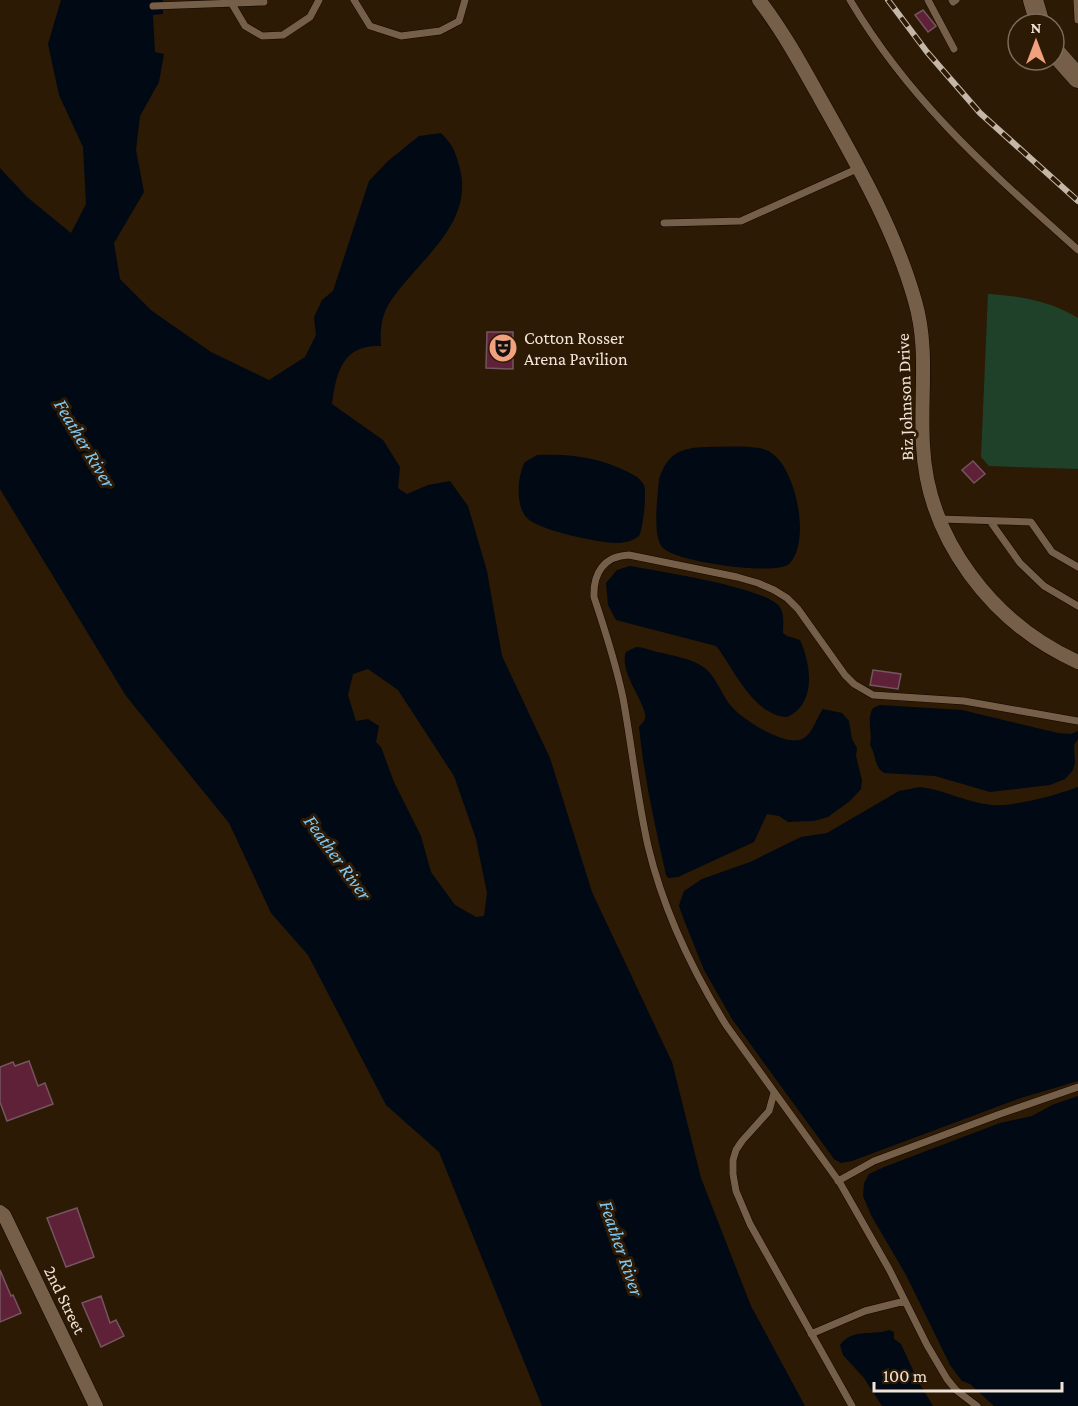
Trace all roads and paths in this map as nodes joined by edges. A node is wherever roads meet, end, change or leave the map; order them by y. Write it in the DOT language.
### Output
graph roads {
  1 [pos="318,0"];
  2 [pos="354,0"];
  3 [pos="465,0"];
  4 [pos="759,0"];
  5 [pos="850,0"];
  6 [pos="928,0"];
  7 [pos="1077,0"];
  8 [pos="227,2"];
  9 [pos="264,2"];
  10 [pos="153,6"];
  11 [pos="1078,20"];
  12 [pos="954,49"];
  13 [pos="1066,64"];
  14 [pos="1078,78"];
  15 [pos="859,168"];
  16 [pos="664,223"];
  17 [pos="1078,250"];
  18 [pos="940,519"];
  19 [pos="990,521"];
  20 [pos="1078,567"];
  21 [pos="1078,606"];
  22 [pos="1078,662"];
  23 [pos="1078,721"];
  24 [pos="1078,1087"];
  25 [pos="774,1093"];
  26 [pos="838,1181"];
  27 [pos="0,1212"];
  28 [pos="905,1301"];
  29 [pos="811,1334"];
  30 [pos="96,1406"];
  31 [pos="852,1406"];
  32 [pos="977,1406"];
  1 -- 8 [label="lane"];
  2 -- 3 [label="lane"];
  4 -- 15 [label="street, Biz Johnson Drive"];
  5 -- 17 [label="lane"];
  6 -- 12 [label="lane"];
  7 -- 11 [label="lane"];
  8 -- 9 [label="lane"];
  8 -- 10 [label="lane"];
  13 -- 14 [label="main road"];
  15 -- 16 [label="lane"];
  15 -- 18 [label="street, Biz Johnson Drive"];
  18 -- 19 [label="lane"];
  18 -- 22 [label="street, Biz Johnson Drive"];
  19 -- 20 [label="lane"];
  19 -- 21 [label="lane"];
  23 -- 25 [label="lane"];
  24 -- 26 [label="lane"];
  25 -- 26 [label="lane"];
  25 -- 29 [label="lane"];
  26 -- 28 [label="lane"];
  27 -- 30 [label="street, 2nd Street"];
  28 -- 29 [label="lane"];
  28 -- 32 [label="lane"];
  29 -- 31 [label="lane"];
}
